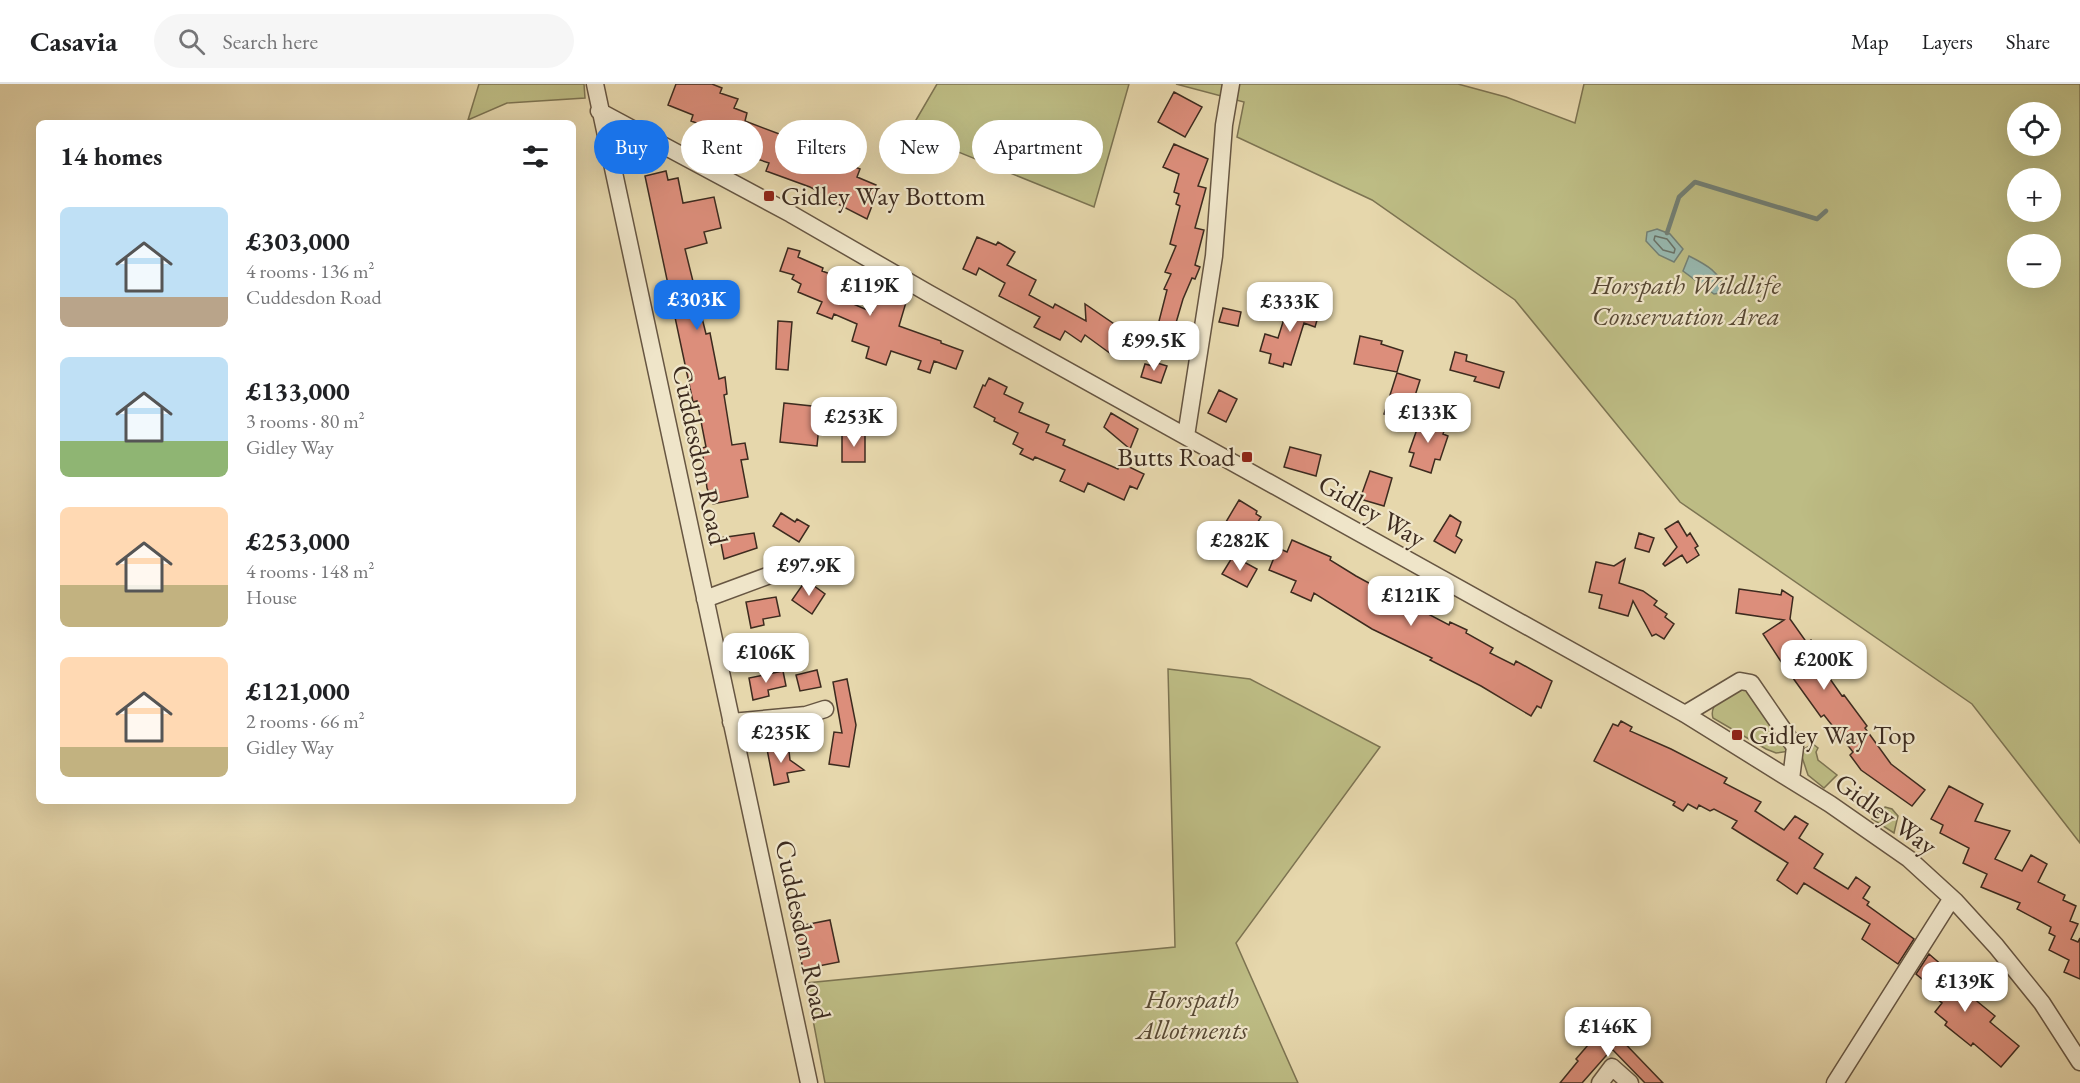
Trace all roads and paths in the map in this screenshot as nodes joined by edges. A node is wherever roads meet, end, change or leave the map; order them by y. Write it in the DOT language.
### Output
graph roads {
  1 [pos="595,84"];
  2 [pos="1231,84"];
  3 [pos="599,111"];
  4 [pos="1186,436"];
  5 [pos="778,572"];
  6 [pos="705,599"];
  7 [pos="825,710"];
  8 [pos="1685,714"];
  9 [pos="806,715"];
  10 [pos="731,722"];
  11 [pos="811,733"];
  12 [pos="1791,779"];
  13 [pos="1952,898"];
  14 [pos="2080,1062"];
  15 [pos="809,1083"];
  16 [pos="1600,1083"];
  17 [pos="1630,1083"];
  18 [pos="1835,1083"];
  1 -- 3 [label="street, Cuddesdon Road"];
  2 -- 4 [label="street"];
  3 -- 4 [label="street, Gidley Way"];
  3 -- 6 [label="street, Cuddesdon Road"];
  4 -- 8 [label="street, Gidley Way"];
  5 -- 6 [label="street"];
  6 -- 10 [label="street, Cuddesdon Road"];
  7 -- 9 [label="street"];
  8 -- 12 [label="street, Gidley Way"];
  8 -- 12 [label="street"];
  9 -- 10 [label="street"];
  9 -- 11 [label="street"];
  10 -- 15 [label="street, Cuddesdon Road"];
  12 -- 13 [label="street, Gidley Way"];
  13 -- 14 [label="street, Gidley Way"];
  13 -- 18 [label="street"];
  16 -- 17 [label="street"];
}
